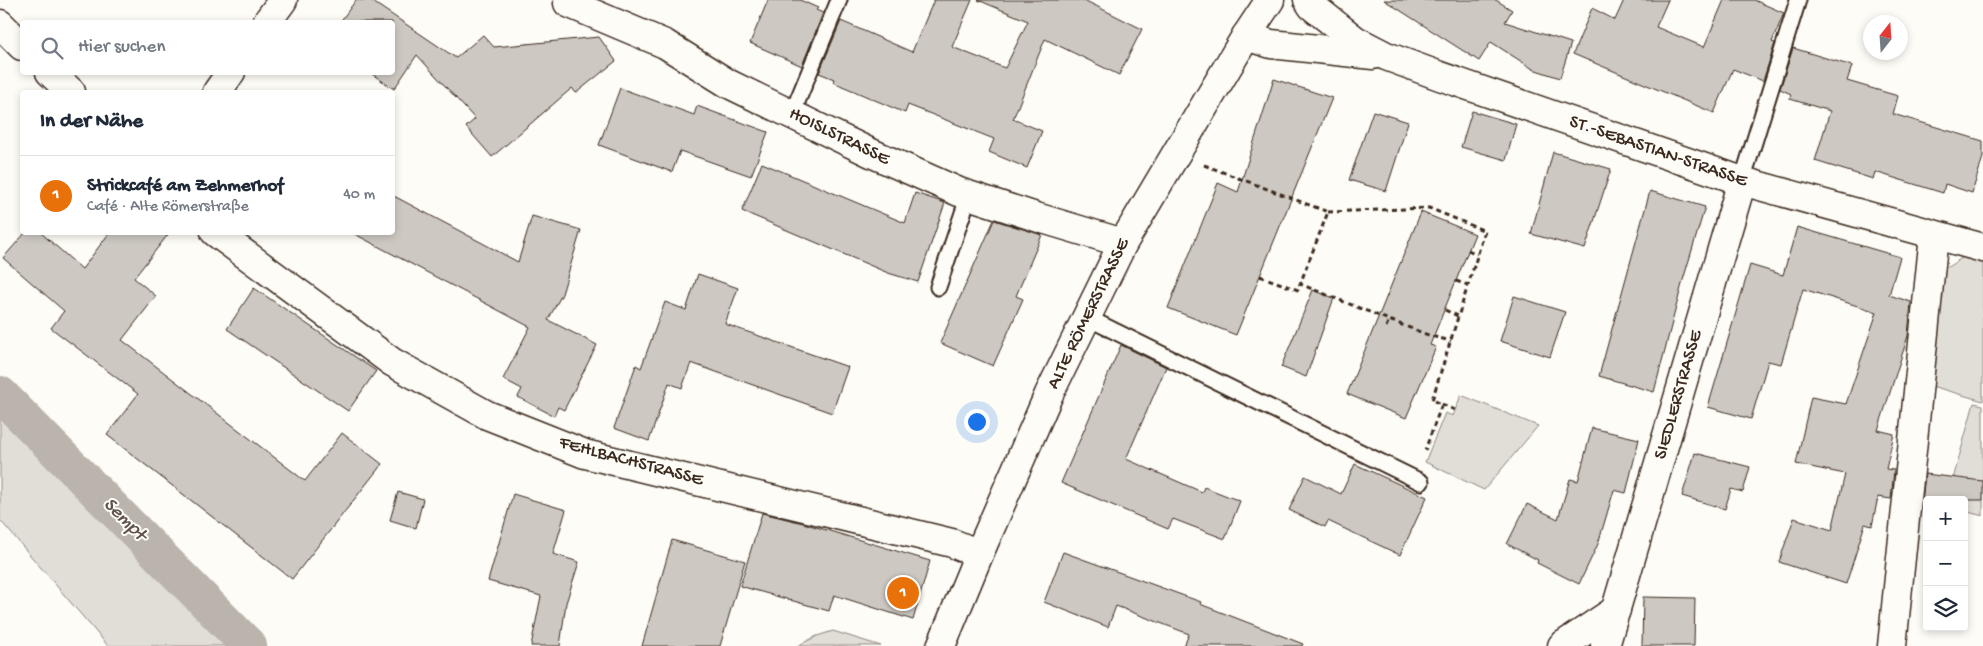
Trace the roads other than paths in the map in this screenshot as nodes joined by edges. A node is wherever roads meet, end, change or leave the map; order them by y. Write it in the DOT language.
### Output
graph roads {
  1 [pos="282,0"];
  2 [pos="839,0"];
  3 [pos="1270,0"];
  4 [pos="1308,0"];
  5 [pos="1798,0"];
  6 [pos="568,3"];
  7 [pos="268,20"];
  8 [pos="0,24"];
  9 [pos="1246,36"];
  10 [pos="20,44"];
  11 [pos="1386,56"];
  12 [pos="53,75"];
  13 [pos="229,75"];
  14 [pos="69,90"];
  15 [pos="218,90"];
  16 [pos="792,114"];
  17 [pos="1742,181"];
  18 [pos="969,195"];
  19 [pos="219,235"];
  20 [pos="1934,235"];
  21 [pos="1123,243"];
  22 [pos="1983,248"];
  23 [pos="938,287"];
  24 [pos="1086,317"];
  25 [pos="1421,482"];
  26 [pos="979,554"];
  27 [pos="1616,610"];
  28 [pos="941,646"];
  29 [pos="1562,646"];
  30 [pos="1606,646"];
  31 [pos="1892,646"];
  1 -- 7 [label="street"];
  2 -- 16 [label="lane"];
  3 -- 9 [label="street, ALTE RÖMERSTRASSE"];
  4 -- 11 [label="street, ST.-SEBASTIAN-STRASSE"];
  5 -- 17 [label="lane"];
  6 -- 16 [label="street, HOISLSTRASSE"];
  8 -- 10 [label="street"];
  9 -- 11 [label="street, ST.-SEBASTIAN-STRASSE"];
  9 -- 21 [label="street, ALTE RÖMERSTRASSE"];
  11 -- 17 [label="street, ST.-SEBASTIAN-STRASSE"];
  12 -- 14 [label="street"];
  13 -- 15 [label="street"];
  16 -- 18 [label="street, HOISLSTRASSE"];
  17 -- 20 [label="street, ST.-SEBASTIAN-STRASSE"];
  17 -- 27 [label="street, SIEDLERSTRASSE"];
  18 -- 21 [label="street, HOISLSTRASSE"];
  18 -- 23 [label="lane"];
  19 -- 26 [label="street, FEHLBACHSTRASSE"];
  20 -- 22 [label="street, ST.-SEBASTIAN-STRASSE"];
  20 -- 31 [label="street"];
  21 -- 24 [label="street, ALTE RÖMERSTRASSE"];
  24 -- 25 [label="lane"];
  24 -- 26 [label="street, ALTE RÖMERSTRASSE"];
  26 -- 28 [label="street, ALTE RÖMERSTRASSE"];
  27 -- 29 [label="street"];
  27 -- 30 [label="street, SIEDLERSTRASSE"];
}
